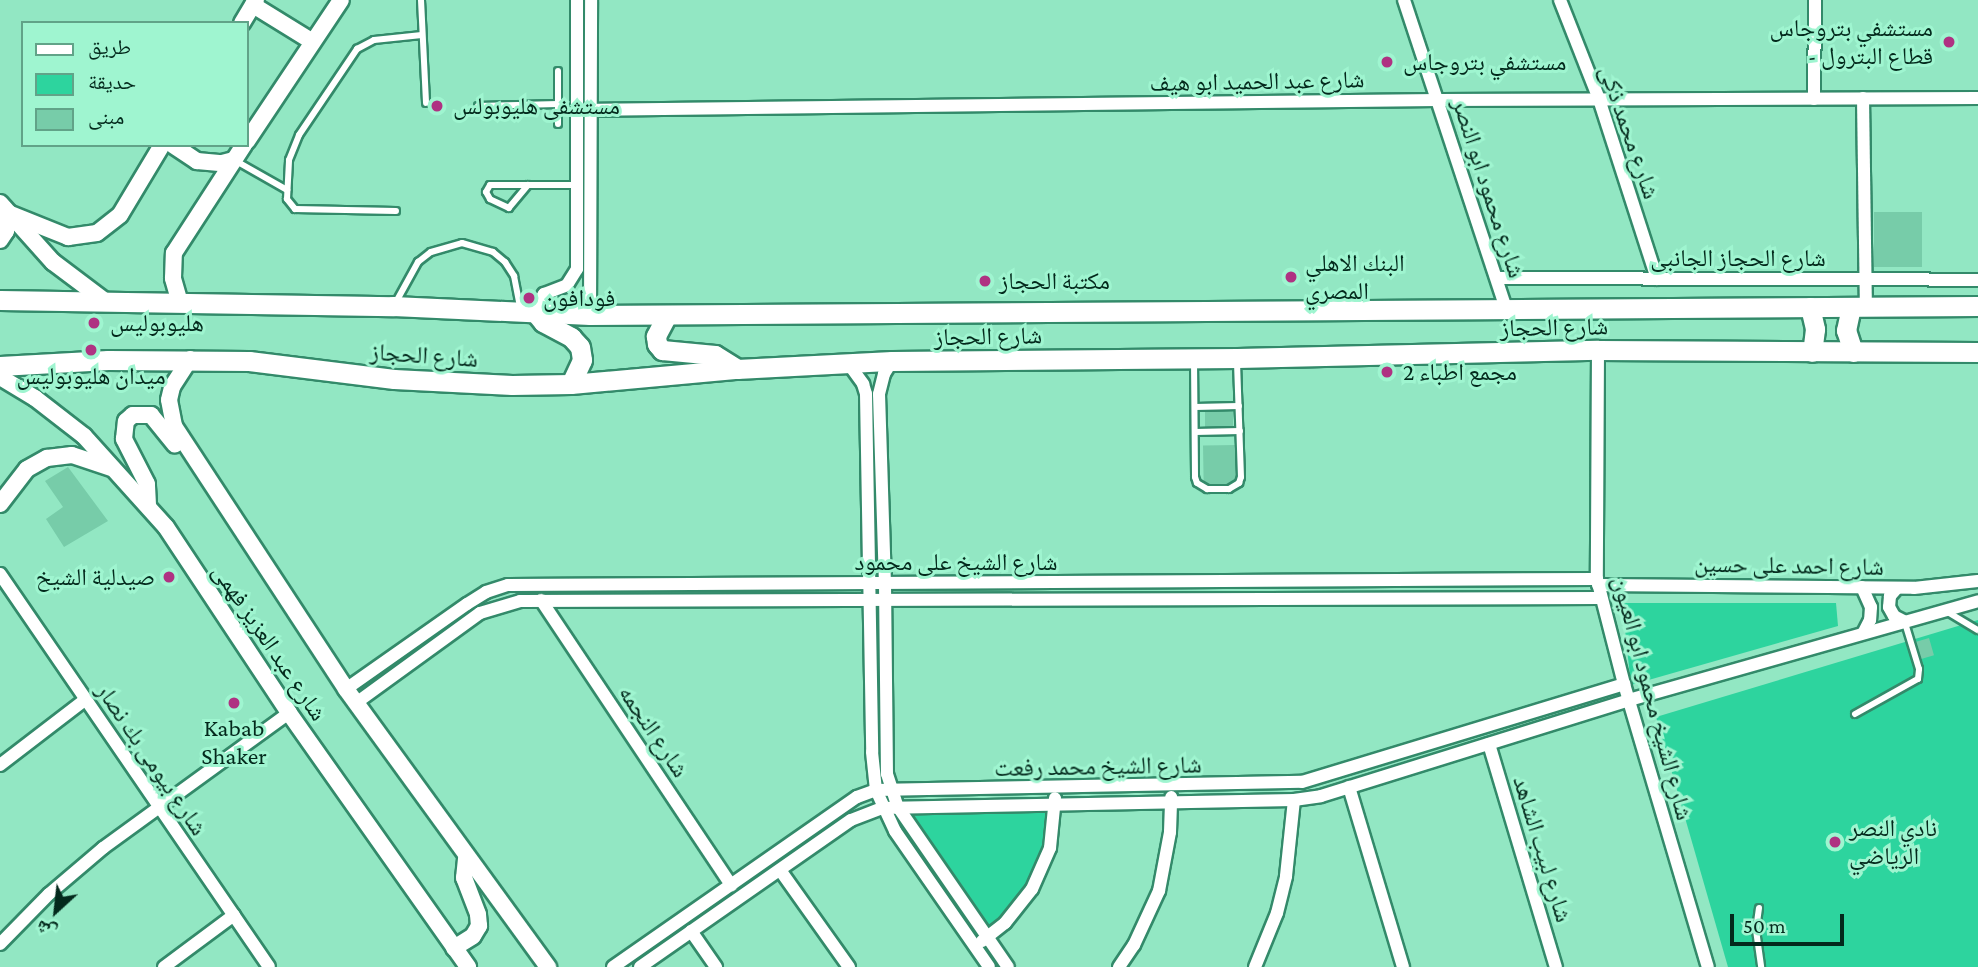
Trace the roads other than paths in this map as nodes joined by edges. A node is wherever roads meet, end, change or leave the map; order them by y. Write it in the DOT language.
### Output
graph roads {
  1 [pos="341,0"];
  2 [pos="421,0"];
  3 [pos="577,0"];
  4 [pos="591,0"];
  5 [pos="1404,0"];
  6 [pos="1560,0"];
  7 [pos="1815,0"];
  8 [pos="252,2"];
  9 [pos="243,21"];
  10 [pos="422,35"];
  11 [pos="313,42"];
  12 [pos="558,71"];
  13 [pos="1863,98"];
  14 [pos="1978,98"];
  15 [pos="1599,99"];
  16 [pos="1814,99"];
  17 [pos="1438,100"];
  18 [pos="426,103"];
  19 [pos="478,106"];
  20 [pos="558,107"];
  21 [pos="586,110"];
  22 [pos="558,124"];
  23 [pos="248,139"];
  24 [pos="161,147"];
  25 [pos="176,147"];
  26 [pos="242,147"];
  27 [pos="234,160"];
  28 [pos="527,185"];
  29 [pos="578,185"];
  30 [pos="287,190"];
  31 [pos="4,208"];
  32 [pos="396,211"];
  33 [pos="0,240"];
  34 [pos="1497,278"];
  35 [pos="1657,279"];
  36 [pos="1866,279"];
  37 [pos="1978,280"];
  38 [pos="0,300"];
  39 [pos="106,302"];
  40 [pos="180,303"];
  41 [pos="393,306"];
  42 [pos="1978,306"];
  43 [pos="1810,307"];
  44 [pos="1858,307"];
  45 [pos="1506,309"];
  46 [pos="527,311"];
  47 [pos="590,315"];
  48 [pos="667,315"];
  49 [pos="1598,349"];
  50 [pos="1812,352"];
  51 [pos="1853,352"];
  52 [pos="1978,352"];
  53 [pos="1194,358"];
  54 [pos="1237,358"];
  55 [pos="190,359"];
  56 [pos="892,361"];
  57 [pos="848,363"];
  58 [pos="0,366"];
  59 [pos="737,369"];
  60 [pos="0,377"];
  61 [pos="572,384"];
  62 [pos="1239,406"];
  63 [pos="1195,407"];
  64 [pos="1240,431"];
  65 [pos="1195,432"];
  66 [pos="195,462"];
  67 [pos="120,472"];
  68 [pos="0,504"];
  69 [pos="148,505"];
  70 [pos="0,574"];
  71 [pos="1978,581"];
  72 [pos="1598,582"];
  73 [pos="870,584"];
  74 [pos="886,584"];
  75 [pos="1862,587"];
  76 [pos="1897,587"];
  77 [pos="1601,598"];
  78 [pos="541,600"];
  79 [pos="870,600"];
  80 [pos="886,600"];
  81 [pos="1978,601"];
  82 [pos="1944,610"];
  83 [pos="1904,621"];
  84 [pos="1978,630"];
  85 [pos="1864,632"];
  86 [pos="1624,684"];
  87 [pos="346,689"];
  88 [pos="86,699"];
  89 [pos="1629,700"];
  90 [pos="356,703"];
  91 [pos="289,713"];
  92 [pos="1855,714"];
  93 [pos="1489,744"];
  94 [pos="0,765"];
  95 [pos="1170,786"];
  96 [pos="1054,788"];
  97 [pos="1349,788"];
  98 [pos="876,790"];
  99 [pos="890,790"];
  100 [pos="1294,800"];
  101 [pos="1171,802"];
  102 [pos="1055,804"];
  103 [pos="160,807"];
  104 [pos="898,807"];
  105 [pos="883,808"];
  106 [pos="466,858"];
  107 [pos="780,870"];
  108 [pos="731,885"];
  109 [pos="1759,908"];
  110 [pos="234,915"];
  111 [pos="691,932"];
  112 [pos="988,937"];
  113 [pos="0,944"];
  114 [pos="974,946"];
  115 [pos="454,948"];
  116 [pos="164,967"];
  117 [pos="269,967"];
  118 [pos="468,967"];
  119 [pos="548,967"];
  120 [pos="613,967"];
  121 [pos="640,967"];
  122 [pos="716,967"];
  123 [pos="849,967"];
  124 [pos="989,967"];
  125 [pos="1008,967"];
  126 [pos="1119,967"];
  127 [pos="1255,967"];
  128 [pos="1403,967"];
  129 [pos="1556,967"];
  130 [pos="1708,967"];
  131 [pos="1761,967"];
  1 -- 11 [label="main road"];
  2 -- 10 [label="lane"];
  3 -- 21 [label="street"];
  4 -- 21 [label="street"];
  5 -- 17 [label="street, شارع محمود ابو النصر"];
  6 -- 15 [label="street, شارع محمد ذكى"];
  7 -- 16 [label="street"];
  8 -- 9 [label="main road"];
  8 -- 11 [label="main road"];
  10 -- 18 [label="lane"];
  10 -- 30 [label="lane"];
  11 -- 23 [label="main road"];
  12 -- 20 [label="lane"];
  13 -- 14 [label="street, شارع عبد الحميد ابو هيف"];
  13 -- 16 [label="street, شارع عبد الحميد ابو هيف"];
  13 -- 36 [label="street"];
  15 -- 16 [label="street, شارع عبد الحميد ابو هيف"];
  15 -- 17 [label="street, شارع عبد الحميد ابو هيف"];
  15 -- 35 [label="street, شارع محمد ذكى"];
  17 -- 21 [label="street, شارع عبد الحميد ابو هيف"];
  17 -- 34 [label="street, شارع محمود ابو النصر"];
  19 -- 20 [label="lane"];
  20 -- 21 [label="lane"];
  20 -- 22 [label="lane"];
  21 -- 29 [label="street"];
  21 -- 47 [label="street"];
  24 -- 31 [label="main road"];
  25 -- 27 [label="main road"];
  26 -- 27 [label="main road"];
  27 -- 30 [label="lane"];
  27 -- 40 [label="main road"];
  28 -- 28 [label="lane"];
  28 -- 29 [label="lane"];
  29 -- 46 [label="street"];
  30 -- 32 [label="lane"];
  31 -- 33 [label="main road"];
  31 -- 39 [label="main road"];
  34 -- 35 [label="street, شارع الحجاز الجانبى"];
  34 -- 45 [label="street, شارع محمود ابو النصر"];
  35 -- 36 [label="street, شارع الحجاز الجانبى"];
  36 -- 37 [label="street, شارع الحجاز الجانبى"];
  36 -- 44 [label="street"];
  38 -- 39 [label="main road, شارع الحجاز"];
  39 -- 40 [label="main road, شارع الحجاز"];
  40 -- 41 [label="main road, شارع الحجاز"];
  41 -- 46 [label="main road, شارع الحجاز"];
  41 -- 46 [label="lane"];
  42 -- 44 [label="main road, شارع الحجاز"];
  43 -- 44 [label="main road, شارع الحجاز"];
  43 -- 45 [label="main road, شارع الحجاز"];
  43 -- 50 [label="main road"];
  44 -- 51 [label="main road"];
  45 -- 48 [label="main road, شارع الحجاز"];
  46 -- 47 [label="main road, شارع الحجاز"];
  46 -- 61 [label="main road"];
  47 -- 48 [label="main road, شارع الحجاز"];
  48 -- 59 [label="main road"];
  49 -- 50 [label="main road, شارع الحجاز"];
  49 -- 54 [label="main road, شارع الحجاز"];
  49 -- 72 [label="street, شارع الشيخ محمود ابو العيون"];
  50 -- 51 [label="main road, شارع الحجاز"];
  51 -- 52 [label="main road, شارع الحجاز"];
  53 -- 54 [label="main road, شارع الحجاز"];
  53 -- 56 [label="main road, شارع الحجاز"];
  53 -- 63 [label="lane"];
  54 -- 62 [label="lane"];
  55 -- 58 [label="main road, شارع الحجاز"];
  55 -- 61 [label="main road, شارع الحجاز"];
  55 -- 66 [label="main road, شارع عبد العزيز فهمى"];
  56 -- 57 [label="main road, شارع الحجاز"];
  56 -- 74 [label="street"];
  57 -- 59 [label="main road, شارع الحجاز"];
  57 -- 73 [label="street"];
  59 -- 61 [label="main road, شارع الحجاز"];
  60 -- 67 [label="main road, شارع عبد العزيز فهمى"];
  62 -- 63 [label="lane"];
  62 -- 64 [label="lane"];
  63 -- 65 [label="lane"];
  64 -- 65 [label="lane"];
  64 -- 65 [label="lane"];
  66 -- 69 [label="main road"];
  66 -- 87 [label="main road, شارع عبد العزيز فهمى"];
  67 -- 68 [label="main road"];
  67 -- 69 [label="main road, شارع عبد العزيز فهمى"];
  69 -- 91 [label="main road, شارع عبد العزيز فهمى"];
  70 -- 88 [label="street, شارع بيومى بك نصار"];
  71 -- 76 [label="street, شارع احمد على حسين"];
  72 -- 74 [label="street, شارع الشيخ على محمود"];
  72 -- 75 [label="street, شارع احمد على حسين"];
  72 -- 77 [label="street, شارع الشيخ محمود ابو العيون"];
  73 -- 74 [label="street, شارع الشيخ على محمود"];
  73 -- 79 [label="street"];
  73 -- 87 [label="street, شارع الشيخ على محمود"];
  74 -- 80 [label="street"];
  75 -- 76 [label="street, شارع احمد على حسين"];
  75 -- 85 [label="street"];
  76 -- 83 [label="street"];
  77 -- 80 [label="street, شارع الشيخ على محمود"];
  77 -- 86 [label="street, شارع الشيخ محمود ابو العيون"];
  78 -- 79 [label="street, شارع الشيخ على محمود"];
  78 -- 90 [label="street, شارع الشيخ على محمود"];
  78 -- 108 [label="street, شارع النجمه"];
  79 -- 80 [label="street, شارع الشيخ على محمود"];
  79 -- 98 [label="street"];
  80 -- 99 [label="street"];
  81 -- 82 [label="street"];
  82 -- 83 [label="street"];
  82 -- 84 [label="lane"];
  83 -- 85 [label="street"];
  83 -- 92 [label="lane"];
  85 -- 89 [label="street"];
  86 -- 89 [label="street, شارع الشيخ محمود ابو العيون"];
  86 -- 95 [label="street, شارع الشيخ محمد رفعت"];
  87 -- 90 [label="main road, شارع عبد العزيز فهمى"];
  88 -- 94 [label="street"];
  88 -- 103 [label="street, شارع بيومى بك نصار"];
  89 -- 93 [label="street, شارع الشيخ محمد رفعت"];
  89 -- 130 [label="street, شارع الشيخ محمود ابو العيون"];
  90 -- 106 [label="main road, شارع عبد العزيز فهمى"];
  91 -- 103 [label="street"];
  91 -- 115 [label="main road, شارع عبد العزيز فهمى"];
  93 -- 97 [label="street, شارع الشيخ محمد رفعت"];
  93 -- 129 [label="street, شارع لبيب الشاهد"];
  95 -- 96 [label="street, شارع الشيخ محمد رفعت"];
  95 -- 101 [label="street"];
  96 -- 99 [label="street, شارع الشيخ محمد رفعت"];
  96 -- 102 [label="street"];
  97 -- 100 [label="street, شارع الشيخ محمد رفعت"];
  97 -- 128 [label="street"];
  98 -- 99 [label="street, شارع الشيخ محمد رفعت"];
  98 -- 105 [label="street"];
  98 -- 108 [label="street, شارع الشيخ محمد رفعت"];
  99 -- 104 [label="street"];
  100 -- 101 [label="street, شارع الشيخ محمد رفعت"];
  100 -- 127 [label="street"];
  101 -- 102 [label="street, شارع الشيخ محمد رفعت"];
  101 -- 126 [label="street"];
  102 -- 104 [label="street, شارع الشيخ محمد رفعت"];
  102 -- 112 [label="street"];
  103 -- 110 [label="street, شارع بيومى بك نصار"];
  103 -- 113 [label="street"];
  104 -- 105 [label="street, شارع الشيخ محمد رفعت"];
  104 -- 112 [label="street"];
  105 -- 107 [label="street, شارع الشيخ محمد رفعت"];
  105 -- 114 [label="street"];
  106 -- 115 [label="main road"];
  106 -- 119 [label="main road, شارع عبد العزيز فهمى"];
  107 -- 111 [label="street, شارع الشيخ محمد رفعت"];
  107 -- 123 [label="street"];
  108 -- 120 [label="street, شارع الشيخ محمد رفعت"];
  109 -- 131 [label="lane"];
  110 -- 116 [label="street"];
  110 -- 117 [label="street, شارع بيومى بك نصار"];
  111 -- 121 [label="street, شارع الشيخ محمد رفعت"];
  111 -- 122 [label="street"];
  112 -- 114 [label="street"];
  112 -- 125 [label="street"];
  114 -- 124 [label="street"];
  115 -- 118 [label="main road, شارع عبد العزيز فهمى"];
}
